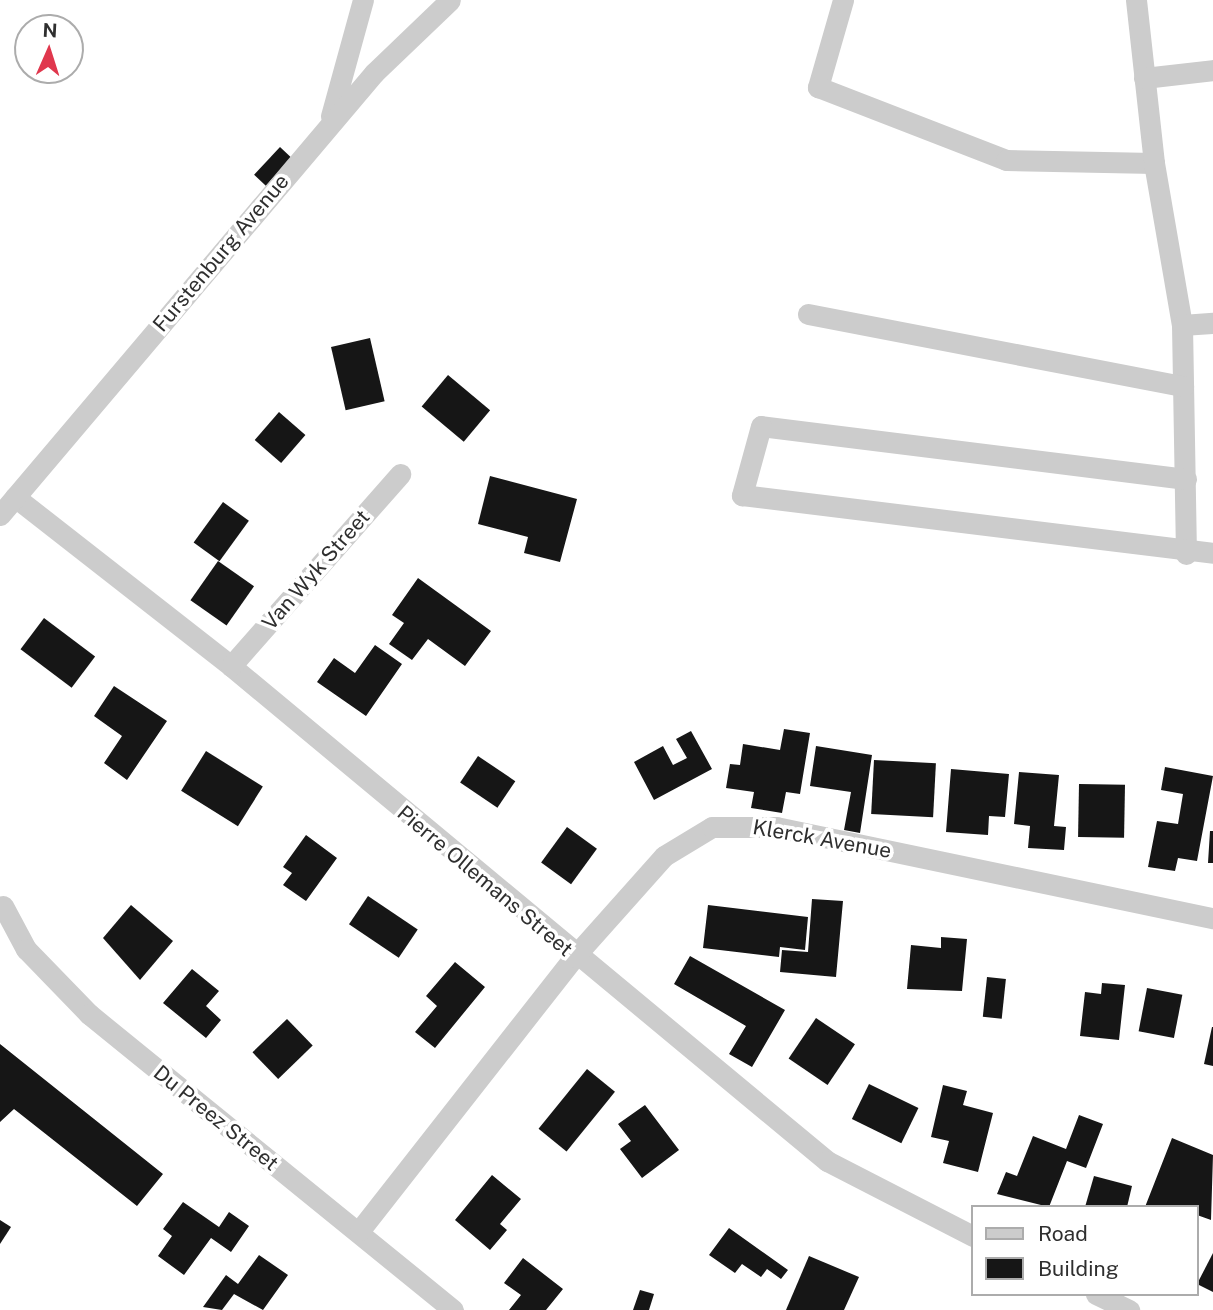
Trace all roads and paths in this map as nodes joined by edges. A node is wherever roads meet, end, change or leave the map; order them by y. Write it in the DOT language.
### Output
graph roads {
  1 [pos="363,0"];
  2 [pos="450,0"];
  3 [pos="843,0"];
  4 [pos="1136,0"];
  5 [pos="1213,70"];
  6 [pos="1144,78"];
  7 [pos="329,125"];
  8 [pos="1154,163"];
  9 [pos="808,314"];
  10 [pos="1213,323"];
  11 [pos="1182,325"];
  12 [pos="1183,386"];
  13 [pos="400,474"];
  14 [pos="1186,479"];
  15 [pos="15,497"];
  16 [pos="0,515"];
  17 [pos="1213,553"];
  18 [pos="1186,554"];
  19 [pos="231,666"];
  20 [pos="3,906"];
  21 [pos="1213,918"];
  22 [pos="574,957"];
  23 [pos="360,1230"];
  24 [pos="972,1235"];
  25 [pos="1100,1296"];
  26 [pos="453,1310"];
  27 [pos="1129,1310"];
  1 -- 7 [label="street"];
  2 -- 7 [label="street, Furstenburg Avenue"];
  3 -- 8 [label="street"];
  4 -- 6 [label="street"];
  5 -- 6 [label="street"];
  6 -- 8 [label="street"];
  7 -- 15 [label="street, Furstenburg Avenue"];
  8 -- 11 [label="street"];
  9 -- 12 [label="street"];
  10 -- 11 [label="street"];
  11 -- 12 [label="street"];
  12 -- 14 [label="street"];
  13 -- 19 [label="street, Van Wyk Street"];
  14 -- 18 [label="street"];
  14 -- 18 [label="street"];
  15 -- 16 [label="street, Furstenburg Avenue"];
  15 -- 19 [label="street, Pierre Ollemans Street"];
  17 -- 18 [label="street"];
  19 -- 22 [label="street, Pierre Ollemans Street"];
  20 -- 23 [label="street, Du Preez Street"];
  21 -- 22 [label="street, Klerck Avenue"];
  22 -- 23 [label="street, Klerck Avenue"];
  22 -- 24 [label="street, Pierre Ollemans Street"];
  23 -- 26 [label="street, Du Preez Street"];
  25 -- 27 [label="street"];
}
